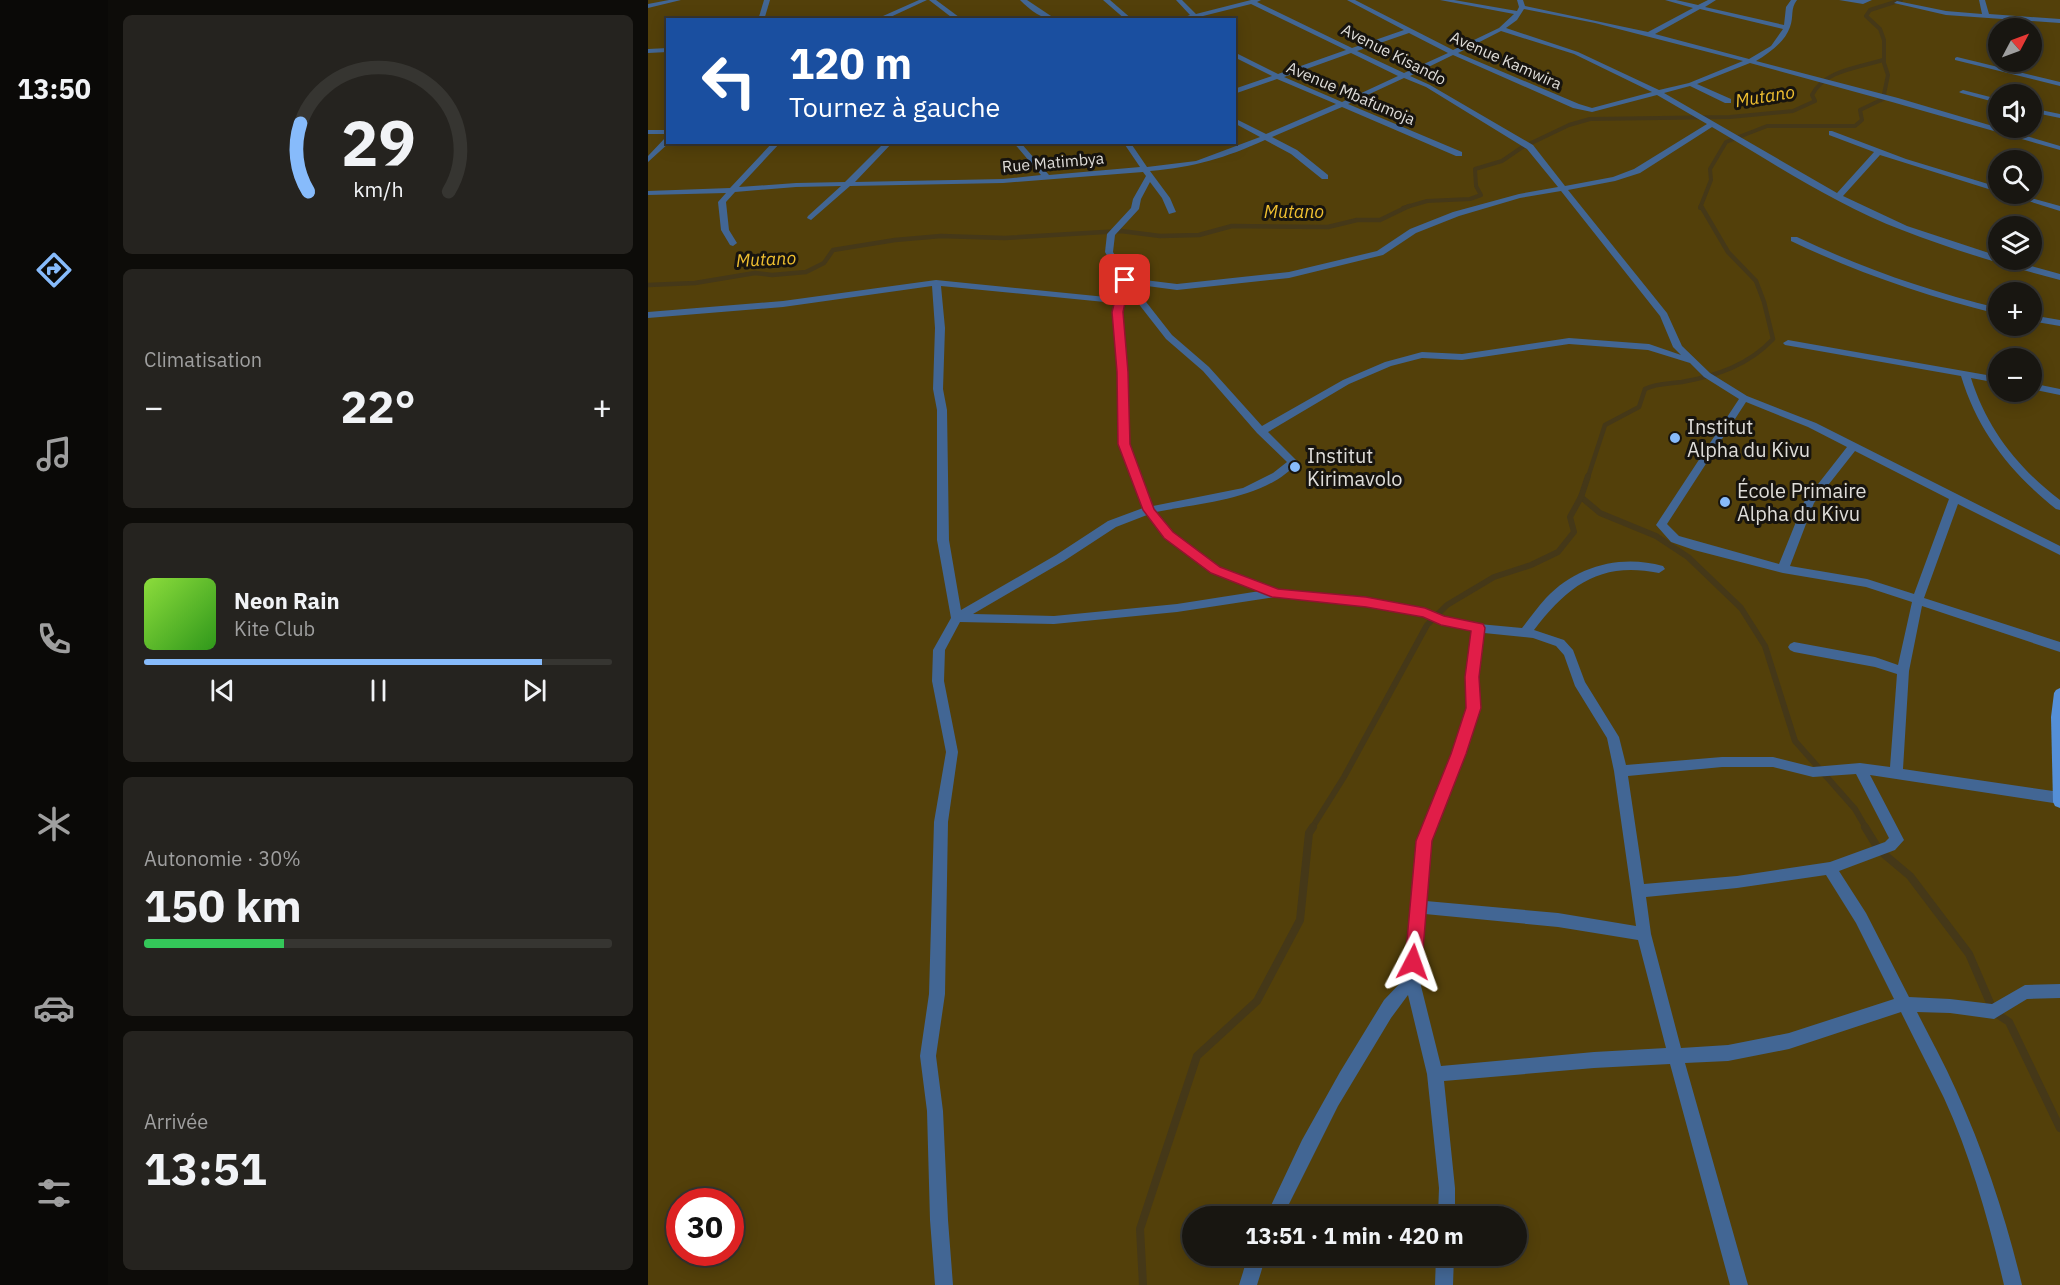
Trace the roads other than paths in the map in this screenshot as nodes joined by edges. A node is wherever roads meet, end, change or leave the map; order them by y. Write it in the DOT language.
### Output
graph roads {
  1 [pos="678,0"];
  2 [pos="767,0"];
  3 [pos="924,0"];
  4 [pos="932,0"];
  5 [pos="1023,0"];
  6 [pos="1106,0"];
  7 [pos="1179,0"];
  8 [pos="1350,0"];
  9 [pos="1443,0"];
  10 [pos="1668,0"];
  11 [pos="1713,0"];
  12 [pos="1794,0"];
  13 [pos="1842,0"];
  14 [pos="1869,0"];
  15 [pos="1982,0"];
  16 [pos="1255,1"];
  17 [pos="1897,3"];
  18 [pos="648,6"];
  19 [pos="1520,7"];
  20 [pos="1700,8"];
  21 [pos="1986,15"];
  22 [pos="762,18"];
  23 [pos="882,18"];
  24 [pos="956,18"];
  25 [pos="1050,18"];
  26 [pos="1128,18"];
  27 [pos="1196,18"];
  28 [pos="2060,21"];
  29 [pos="1787,28"];
  30 [pos="1502,29"];
  31 [pos="1411,30"];
  32 [pos="1649,34"];
  33 [pos="666,50"];
  34 [pos="648,51"];
  35 [pos="1351,51"];
  36 [pos="1454,53"];
  37 [pos="1236,55"];
  38 [pos="1957,59"];
  39 [pos="1746,62"];
  40 [pos="1402,76"];
  41 [pos="1278,77"];
  42 [pos="1691,84"];
  43 [pos="2060,84"];
  44 [pos="1236,91"];
  45 [pos="1657,92"];
  46 [pos="1964,92"];
  47 [pos="1988,98"];
  48 [pos="1728,101"];
  49 [pos="1341,105"];
  50 [pos="2042,112"];
  51 [pos="2060,116"];
  52 [pos="1236,121"];
  53 [pos="1712,124"];
  54 [pos="648,132"];
  55 [pos="666,132"];
  56 [pos="1832,133"];
  57 [pos="1267,136"];
  58 [pos="666,142"];
  59 [pos="776,144"];
  60 [pos="888,144"];
  61 [pos="1018,144"];
  62 [pos="1127,144"];
  63 [pos="2060,148"];
  64 [pos="1879,152"];
  65 [pos="1460,154"];
  66 [pos="648,160"];
  67 [pos="1148,172"];
  68 [pos="1046,176"];
  69 [pos="1325,177"];
  70 [pos="846,183"];
  71 [pos="1988,187"];
  72 [pos="1562,188"];
  73 [pos="734,190"];
  74 [pos="648,193"];
  75 [pos="1838,196"];
  76 [pos="2042,204"];
  77 [pos="2060,209"];
  78 [pos="1172,212"];
  79 [pos="811,218"];
  80 [pos="1794,239"];
  81 [pos="732,243"];
  82 [pos="1988,255"];
  83 [pos="2037,270"];
  84 [pos="2060,277"];
  85 [pos="1125,280"];
  86 [pos="936,283"];
  87 [pos="1118,302"];
  88 [pos="1988,308"];
  89 [pos="648,315"];
  90 [pos="2042,320"];
  91 [pos="2060,323"];
  92 [pos="1788,344"];
  93 [pos="1699,368"];
  94 [pos="1965,374"];
  95 [pos="1988,378"];
  96 [pos="2042,388"];
  97 [pos="2060,392"];
  98 [pos="1744,398"];
  99 [pos="1261,431"];
  100 [pos="1853,446"];
  101 [pos="1955,497"];
  102 [pos="2060,506"];
  103 [pos="1149,510"];
  104 [pos="2060,550"];
  105 [pos="1659,569"];
  106 [pos="1783,569"];
  107 [pos="1276,593"];
  108 [pos="1918,599"];
  109 [pos="957,618"];
  110 [pos="1479,628"];
  111 [pos="1525,633"];
  112 [pos="1794,647"];
  113 [pos="2060,647"];
  114 [pos="1904,671"];
  115 [pos="2060,693"];
  116 [pos="1860,768"];
  117 [pos="1621,771"];
  118 [pos="1896,774"];
  119 [pos="2059,799"];
  120 [pos="1830,868"];
  121 [pos="1638,891"];
  122 [pos="1417,907"];
  123 [pos="1644,934"];
  124 [pos="1412,982"];
  125 [pos="2060,991"];
  126 [pos="1903,1004"];
  127 [pos="1674,1055"];
  128 [pos="1435,1074"];
  129 [pos="1278,1206"];
  130 [pos="1446,1206"];
  131 [pos="1254,1266"];
  132 [pos="1445,1266"];
  133 [pos="944,1285"];
  134 [pos="1248,1285"];
  135 [pos="1444,1285"];
  136 [pos="1739,1285"];
  137 [pos="2013,1285"];
  1 -- 18 [label="street"];
  2 -- 22 [label="street"];
  3 -- 23 [label="street"];
  4 -- 24 [label="street"];
  5 -- 25 [label="street"];
  6 -- 26 [label="street"];
  7 -- 27 [label="street"];
  8 -- 31 [label="street, Avenue Kamwira"];
  9 -- 19 [label="street"];
  10 -- 20 [label="street"];
  11 -- 20 [label="street"];
  12 -- 29 [label="street"];
  13 -- 14 [label="street"];
  15 -- 21 [label="street"];
  16 -- 27 [label="street"];
  16 -- 35 [label="street, Avenue Kisando"];
  17 -- 21 [label="street"];
  19 -- 30 [label="street, Rue Matimbya"];
  19 -- 32 [label="street"];
  20 -- 29 [label="street"];
  20 -- 32 [label="street"];
  21 -- 28 [label="street"];
  29 -- 39 [label="street, Avenue Kamwira"];
  30 -- 36 [label="street, Rue Matimbya"];
  30 -- 45 [label="street"];
  31 -- 35 [label="street"];
  31 -- 36 [label="street, Avenue Kamwira"];
  32 -- 39 [label="street"];
  33 -- 34 [label="street"];
  35 -- 40 [label="street, Avenue Kisando"];
  35 -- 41 [label="street"];
  36 -- 40 [label="street, Rue Matimbya"];
  36 -- 45 [label="street, Avenue Kamwira"];
  37 -- 41 [label="street, Avenue Mbafumoja"];
  38 -- 43 [label="street"];
  39 -- 42 [label="street, Avenue Kamwira"];
  39 -- 63 [label="street"];
  40 -- 49 [label="street, Rue Matimbya"];
  40 -- 72 [label="street, Avenue Kisando"];
  41 -- 44 [label="street"];
  41 -- 49 [label="street, Avenue Mbafumoja"];
  42 -- 45 [label="street, Avenue Kamwira"];
  42 -- 48 [label="street"];
  45 -- 53 [label="street"];
  46 -- 47 [label="street"];
  49 -- 57 [label="street, Rue Matimbya"];
  49 -- 65 [label="street, Avenue Mbafumoja"];
  50 -- 51 [label="street"];
  52 -- 57 [label="street"];
  53 -- 72 [label="street"];
  53 -- 75 [label="street"];
  54 -- 55 [label="street"];
  56 -- 64 [label="street"];
  57 -- 67 [label="street, Rue Matimbya"];
  57 -- 69 [label="street"];
  58 -- 66 [label="street"];
  59 -- 73 [label="street"];
  60 -- 70 [label="street"];
  61 -- 68 [label="street"];
  62 -- 67 [label="street"];
  64 -- 71 [label="street"];
  64 -- 75 [label="street"];
  67 -- 68 [label="street, Rue Matimbya"];
  67 -- 78 [label="street"];
  67 -- 85 [label="street"];
  68 -- 70 [label="street, Rue Matimbya"];
  70 -- 73 [label="street, Rue Matimbya"];
  70 -- 79 [label="street"];
  72 -- 85 [label="street"];
  72 -- 93 [label="street"];
  73 -- 74 [label="street, Rue Matimbya"];
  73 -- 81 [label="street"];
  75 -- 82 [label="street"];
  76 -- 77 [label="street"];
  80 -- 88 [label="street"];
  83 -- 84 [label="street"];
  85 -- 87 [label="street"];
  85 -- 99 [label="street"];
  86 -- 87 [label="street"];
  86 -- 89 [label="street"];
  86 -- 109 [label="street"];
  87 -- 103 [label="street"];
  90 -- 91 [label="street"];
  92 -- 94 [label="street"];
  93 -- 98 [label="street"];
  93 -- 99 [label="street"];
  94 -- 95 [label="street"];
  94 -- 102 [label="street"];
  96 -- 97 [label="street"];
  98 -- 100 [label="street"];
  98 -- 106 [label="street"];
  99 -- 103 [label="street"];
  100 -- 101 [label="street"];
  100 -- 106 [label="street"];
  101 -- 104 [label="street"];
  101 -- 108 [label="street"];
  103 -- 107 [label="street"];
  103 -- 109 [label="street"];
  105 -- 111 [label="street"];
  106 -- 108 [label="street"];
  107 -- 109 [label="street"];
  107 -- 110 [label="street"];
  108 -- 113 [label="street"];
  108 -- 114 [label="street"];
  109 -- 133 [label="street"];
  110 -- 111 [label="street"];
  110 -- 122 [label="street"];
  111 -- 117 [label="street"];
  112 -- 114 [label="street"];
  114 -- 118 [label="street"];
  115 -- 119 [label="street"];
  116 -- 117 [label="street"];
  116 -- 118 [label="street"];
  116 -- 120 [label="street"];
  117 -- 121 [label="street"];
  118 -- 119 [label="street"];
  120 -- 121 [label="street"];
  120 -- 126 [label="street"];
  121 -- 123 [label="street"];
  122 -- 123 [label="street"];
  122 -- 124 [label="street"];
  123 -- 127 [label="street"];
  124 -- 128 [label="street"];
  124 -- 129 [label="street"];
  125 -- 126 [label="street"];
  126 -- 127 [label="street"];
  126 -- 137 [label="street"];
  127 -- 128 [label="street"];
  127 -- 136 [label="street"];
  128 -- 130 [label="street"];
  131 -- 134 [label="street"];
  132 -- 135 [label="street"];
}
